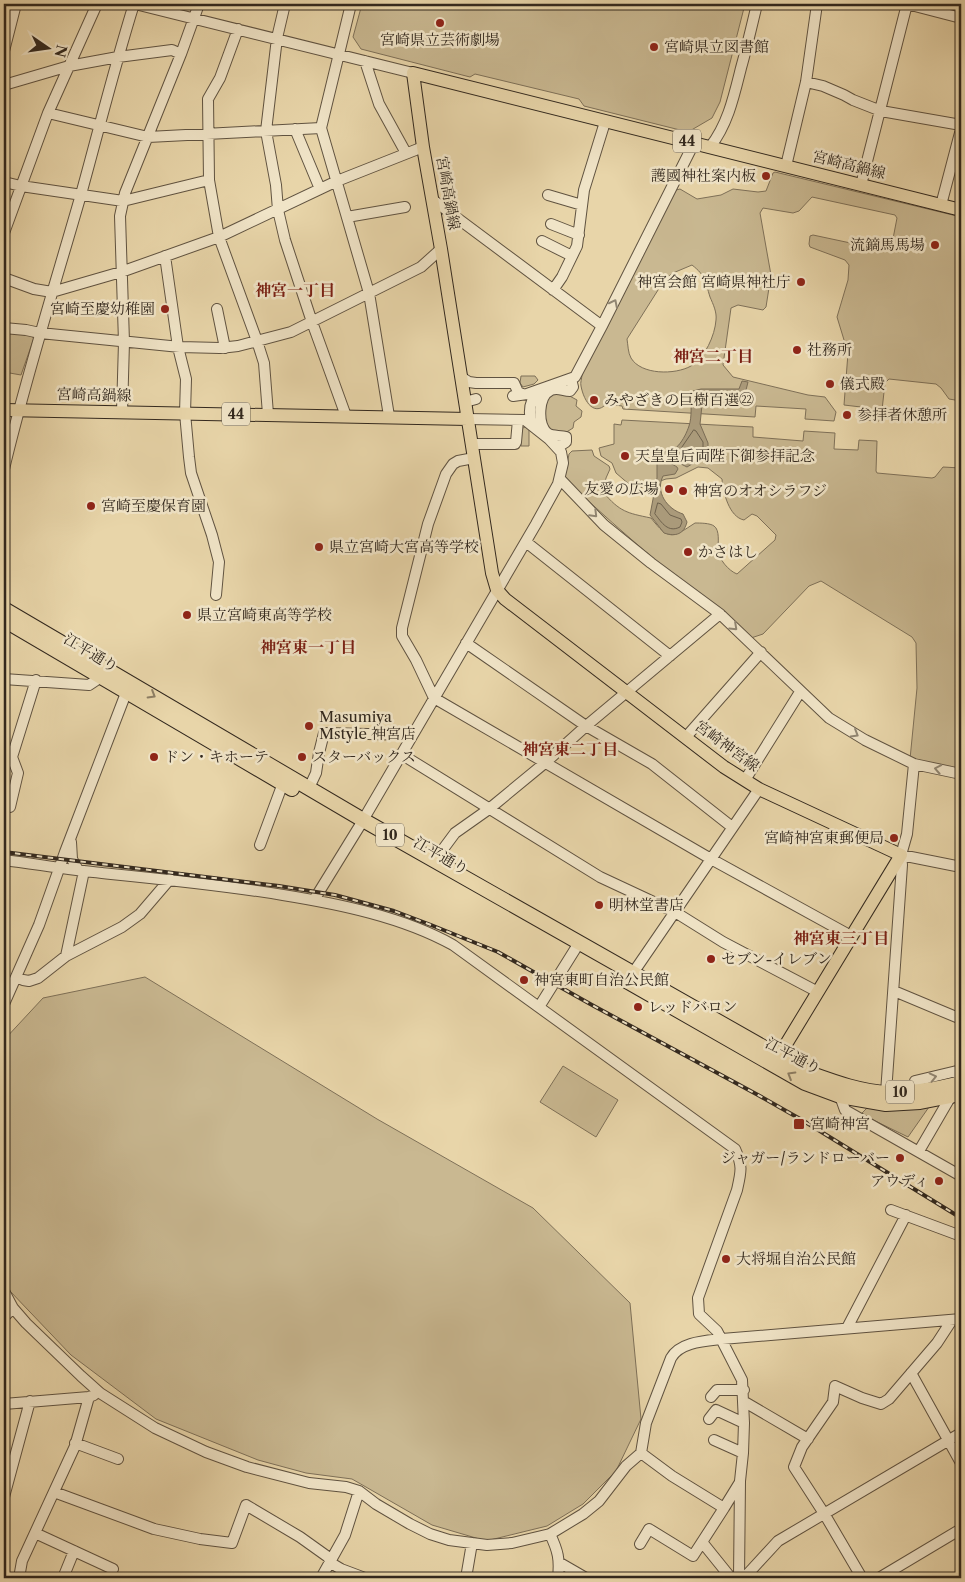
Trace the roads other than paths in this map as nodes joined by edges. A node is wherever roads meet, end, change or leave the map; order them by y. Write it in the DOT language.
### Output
graph roads {
  1 [pos="16,4"];
  2 [pos="97,4"];
  3 [pos="134,4"];
  4 [pos="199,4"];
  5 [pos="285,4"];
  6 [pos="351,4"];
  7 [pos="758,4"];
  8 [pos="817,4"];
  9 [pos="907,4"];
  10 [pos="194,18"];
  11 [pos="961,18"];
  12 [pos="238,29"];
  13 [pos="278,38"];
  14 [pos="4,50"];
  15 [pos="180,54"];
  16 [pos="338,54"];
  17 [pos="118,57"];
  18 [pos="365,61"];
  19 [pos="69,66"];
  20 [pos="413,73"];
  21 [pos="806,82"];
  22 [pos="4,85"];
  23 [pos="881,111"];
  24 [pos="48,113"];
  25 [pos="605,122"];
  26 [pos="99,126"];
  27 [pos="961,127"];
  28 [pos="321,128"];
  29 [pos="294,129"];
  30 [pos="266,131"];
  31 [pos="208,133"];
  32 [pos="148,137"];
  33 [pos="694,143"];
  34 [pos="423,146"];
  35 [pos="710,147"];
  36 [pos="406,153"];
  37 [pos="786,166"];
  38 [pos="209,180"];
  39 [pos="337,181"];
  40 [pos="4,182"];
  41 [pos="861,185"];
  42 [pos="21,186"];
  43 [pos="320,190"];
  44 [pos="548,195"];
  45 [pos="80,196"];
  46 [pos="433,200"];
  47 [pos="123,201"];
  48 [pos="582,205"];
  49 [pos="941,205"];
  50 [pos="406,207"];
  51 [pos="278,210"];
  52 [pos="961,210"];
  53 [pos="347,217"];
  54 [pos="551,224"];
  55 [pos="4,233"];
  56 [pos="579,235"];
  57 [pos="219,237"];
  58 [pos="542,241"];
  59 [pos="441,249"];
  60 [pos="165,256"];
  61 [pos="572,256"];
  62 [pos="121,272"];
  63 [pos="4,278"];
  64 [pos="553,290"];
  65 [pos="52,292"];
  66 [pos="369,293"];
  67 [pos="217,309"];
  68 [pos="312,322"];
  69 [pos="602,326"];
  70 [pos="4,328"];
  71 [pos="40,333"];
  72 [pos="257,341"];
  73 [pos="124,342"];
  74 [pos="178,347"];
  75 [pos="225,348"];
  76 [pos="461,377"];
  77 [pos="569,380"];
  78 [pos="542,389"];
  79 [pos="4,410"];
  80 [pos="18,410"];
  81 [pos="122,412"];
  82 [pos="185,413"];
  83 [pos="268,414"];
  84 [pos="346,416"];
  85 [pos="389,416"];
  86 [pos="468,419"];
  87 [pos="525,422"];
  88 [pos="472,444"];
  89 [pos="559,450"];
  90 [pos="474,458"];
  91 [pos="4,468"];
  92 [pos="560,479"];
  93 [pos="526,542"];
  94 [pos="497,590"];
  95 [pos="216,594"];
  96 [pos="4,609"];
  97 [pos="720,614"];
  98 [pos="4,620"];
  99 [pos="466,643"];
  100 [pos="761,652"];
  101 [pos="670,656"];
  102 [pos="102,678"];
  103 [pos="4,679"];
  104 [pos="36,680"];
  105 [pos="129,688"];
  106 [pos="628,692"];
  107 [pos="800,692"];
  108 [pos="434,698"];
  109 [pos="586,726"];
  110 [pos="412,735"];
  111 [pos="686,737"];
  112 [pos="401,754"];
  113 [pos="546,762"];
  114 [pos="914,764"];
  115 [pos="961,774"];
  116 [pos="745,780"];
  117 [pos="282,783"];
  118 [pos="310,788"];
  119 [pos="758,789"];
  120 [pos="10,807"];
  121 [pos="489,808"];
  122 [pos="361,823"];
  123 [pos="732,827"];
  124 [pos="71,836"];
  125 [pos="260,845"];
  126 [pos="901,855"];
  127 [pos="711,858"];
  128 [pos="4,860"];
  129 [pos="435,860"];
  130 [pos="961,867"];
  131 [pos="59,868"];
  132 [pos="81,871"];
  133 [pos="170,880"];
  134 [pos="314,900"];
  135 [pos="674,912"];
  136 [pos="851,936"];
  137 [pos="577,947"];
  138 [pos="66,956"];
  139 [pos="633,973"];
  140 [pos="16,976"];
  141 [pos="894,991"];
  142 [pos="818,992"];
  143 [pos="4,1003"];
  144 [pos="539,1007"];
  145 [pos="961,1019"];
  146 [pos="777,1060"];
  147 [pos="959,1083"];
  148 [pos="840,1090"];
  149 [pos="886,1093"];
  150 [pos="919,1151"];
  151 [pos="961,1176"];
  152 [pos="891,1210"];
  153 [pos="906,1216"];
  154 [pos="961,1236"];
  155 [pos="4,1291"];
  156 [pos="13,1308"];
  157 [pos="4,1317"];
  158 [pos="957,1320"];
  159 [pos="846,1328"];
  160 [pos="722,1339"];
  161 [pos="911,1373"];
  162 [pos="100,1393"];
  163 [pos="743,1396"];
  164 [pos="89,1397"];
  165 [pos="711,1397"];
  166 [pos="30,1402"];
  167 [pos="4,1404"];
  168 [pos="709,1419"];
  169 [pos="744,1423"];
  170 [pos="961,1433"];
  171 [pos="808,1439"];
  172 [pos="714,1440"];
  173 [pos="948,1441"];
  174 [pos="75,1444"];
  175 [pos="640,1453"];
  176 [pos="743,1453"];
  177 [pos="118,1459"];
  178 [pos="961,1463"];
  179 [pos="740,1481"];
  180 [pos="359,1491"];
  181 [pos="54,1492"];
  182 [pos="4,1497"];
  183 [pos="724,1508"];
  184 [pos="824,1515"];
  185 [pos="961,1529"];
  186 [pos="35,1533"];
  187 [pos="550,1534"];
  188 [pos="702,1542"];
  189 [pos="472,1543"];
  190 [pos="640,1544"];
  191 [pos="74,1551"];
  192 [pos="331,1563"];
  193 [pos="560,1563"];
  194 [pos="113,1569"];
  195 [pos="19,1578"];
  196 [pos="63,1578"];
  197 [pos="321,1578"];
  198 [pos="365,1578"];
  199 [pos="466,1578"];
  200 [pos="558,1578"];
  201 [pos="586,1578"];
  202 [pos="731,1578"];
  203 [pos="739,1578"];
  204 [pos="744,1578"];
  205 [pos="862,1578"];
  206 [pos="879,1578"];
  1 -- 14 [label="street"];
  2 -- 19 [label="street"];
  3 -- 10 [label="street"];
  3 -- 17 [label="street"];
  4 -- 10 [label="street"];
  5 -- 13 [label="street"];
  6 -- 16 [label="street"];
  7 -- 35 [label="street"];
  8 -- 21 [label="street"];
  9 -- 11 [label="street"];
  9 -- 23 [label="street"];
  10 -- 12 [label="street"];
  10 -- 15 [label="street"];
  12 -- 13 [label="street"];
  12 -- 31 [label="street"];
  13 -- 16 [label="street"];
  13 -- 30 [label="street"];
  15 -- 17 [label="street"];
  15 -- 32 [label="street"];
  16 -- 18 [label="street"];
  16 -- 28 [label="street"];
  17 -- 19 [label="street"];
  17 -- 26 [label="street"];
  18 -- 20 [label="street"];
  18 -- 36 [label="street"];
  19 -- 22 [label="street"];
  19 -- 24 [label="street"];
  20 -- 25 [label="main road, 宮崎高鍋線 / 44"];
  20 -- 34 [label="main road, 宮崎高鍋線"];
  21 -- 23 [label="street"];
  21 -- 37 [label="street"];
  23 -- 27 [label="street"];
  23 -- 41 [label="street"];
  24 -- 26 [label="street"];
  24 -- 42 [label="street"];
  25 -- 33 [label="main road, 宮崎高鍋線 / 44"];
  25 -- 48 [label="street"];
  26 -- 32 [label="street"];
  26 -- 45 [label="street"];
  27 -- 49 [label="street"];
  28 -- 29 [label="street"];
  28 -- 39 [label="street"];
  29 -- 30 [label="street"];
  29 -- 43 [label="street"];
  30 -- 31 [label="street"];
  30 -- 51 [label="street"];
  31 -- 32 [label="street"];
  31 -- 38 [label="street"];
  32 -- 47 [label="street"];
  33 -- 35 [label="main road, 宮崎高鍋線 / 44"];
  69 -- 33 [label="street, one-way"];
  34 -- 36 [label="street"];
  34 -- 46 [label="main road, 宮崎高鍋線"];
  35 -- 37 [label="main road, 宮崎高鍋線 / 44"];
  36 -- 39 [label="street"];
  37 -- 41 [label="main road, 宮崎高鍋線 / 44"];
  38 -- 47 [label="street"];
  38 -- 57 [label="street"];
  39 -- 43 [label="street"];
  39 -- 53 [label="street"];
  40 -- 42 [label="street"];
  41 -- 49 [label="main road, 宮崎高鍋線 / 44"];
  42 -- 45 [label="street"];
  42 -- 55 [label="street"];
  43 -- 51 [label="street"];
  44 -- 48 [label="street"];
  45 -- 47 [label="street"];
  45 -- 65 [label="street"];
  46 -- 59 [label="main road, 宮崎高鍋線"];
  46 -- 64 [label="street"];
  47 -- 62 [label="street"];
  48 -- 56 [label="street"];
  49 -- 52 [label="main road, 宮崎高鍋線 / 44"];
  50 -- 53 [label="street"];
  51 -- 57 [label="street"];
  51 -- 68 [label="street"];
  53 -- 66 [label="street"];
  54 -- 56 [label="street"];
  56 -- 61 [label="street"];
  57 -- 60 [label="street"];
  57 -- 72 [label="street"];
  58 -- 61 [label="street"];
  59 -- 66 [label="street"];
  59 -- 76 [label="main road, 宮崎高鍋線"];
  60 -- 62 [label="street"];
  60 -- 74 [label="street"];
  61 -- 64 [label="street"];
  62 -- 65 [label="street"];
  62 -- 73 [label="street"];
  63 -- 65 [label="street"];
  64 -- 69 [label="street"];
  65 -- 71 [label="street"];
  66 -- 68 [label="street"];
  66 -- 85 [label="street"];
  67 -- 75 [label="street"];
  68 -- 72 [label="street"];
  68 -- 84 [label="street"];
  69 -- 77 [label="street"];
  70 -- 71 [label="street"];
  71 -- 73 [label="street"];
  71 -- 80 [label="street"];
  72 -- 75 [label="street"];
  72 -- 83 [label="street"];
  73 -- 74 [label="street"];
  73 -- 81 [label="street"];
  74 -- 75 [label="street"];
  74 -- 82 [label="street"];
  76 -- 78 [label="street"];
  76 -- 86 [label="main road, 宮崎高鍋線"];
  77 -- 78 [label="street"];
  77 -- 89 [label="street"];
  78 -- 87 [label="street"];
  79 -- 80 [label="main road, 宮崎高鍋線 / 44"];
  80 -- 81 [label="main road, 宮崎高鍋線 / 44"];
  80 -- 91 [label="street"];
  81 -- 82 [label="main road, 宮崎高鍋線 / 44"];
  82 -- 83 [label="main road, 宮崎高鍋線 / 44"];
  82 -- 95 [label="street"];
  83 -- 84 [label="main road, 宮崎高鍋線 / 44"];
  84 -- 85 [label="main road, 宮崎高鍋線 / 44"];
  85 -- 86 [label="main road, 宮崎高鍋線 / 44"];
  86 -- 87 [label="street"];
  86 -- 88 [label="main road"];
  87 -- 88 [label="street"];
  87 -- 89 [label="street"];
  88 -- 90 [label="main road"];
  89 -- 92 [label="street"];
  90 -- 94 [label="main road"];
  90 -- 108 [label="street"];
  92 -- 93 [label="street"];
  92 -- 97 [label="street, one-way"];
  93 -- 94 [label="street"];
  93 -- 101 [label="street"];
  94 -- 99 [label="street"];
  94 -- 106 [label="main road, 宮崎神宮線"];
  96 -- 105 [label="highway, 江平通り / 10"];
  97 -- 100 [label="street, one-way"];
  97 -- 101 [label="street"];
  98 -- 102 [label="highway, 江平通り / 10"];
  99 -- 108 [label="street"];
  99 -- 109 [label="street"];
  100 -- 107 [label="street"];
  100 -- 111 [label="street"];
  101 -- 106 [label="street"];
  102 -- 104 [label="street"];
  102 -- 105 [label="highway, 江平通り / 10"];
  103 -- 104 [label="street"];
  104 -- 120 [label="street"];
  105 -- 117 [label="highway, 江平通り / 10"];
  105 -- 118 [label="highway, 江平通り / 10, one-way"];
  105 -- 124 [label="street"];
  106 -- 109 [label="street"];
  106 -- 111 [label="main road, 宮崎神宮線"];
  107 -- 114 [label="street, one-way"];
  107 -- 116 [label="street"];
  108 -- 110 [label="street"];
  108 -- 113 [label="street"];
  109 -- 113 [label="street"];
  109 -- 123 [label="street"];
  110 -- 112 [label="street"];
  110 -- 118 [label="street"];
  111 -- 116 [label="main road, 宮崎神宮線"];
  112 -- 121 [label="street"];
  112 -- 122 [label="street"];
  113 -- 121 [label="street"];
  113 -- 127 [label="street"];
  115 -- 114 [label="street, one-way"];
  114 -- 126 [label="street"];
  116 -- 119 [label="main road, 宮崎神宮線"];
  117 -- 122 [label="highway, 江平通り / 10"];
  117 -- 125 [label="street"];
  118 -- 122 [label="highway, 江平通り / 10"];
  119 -- 123 [label="street"];
  119 -- 126 [label="main road, 宮崎神宮線"];
  121 -- 129 [label="street"];
  121 -- 135 [label="street"];
  122 -- 129 [label="highway, 江平通り / 10"];
  122 -- 134 [label="street"];
  122 -- 137 [label="highway, 江平通り / 10"];
  123 -- 127 [label="street"];
  124 -- 131 [label="street"];
  124 -- 132 [label="street"];
  126 -- 130 [label="street"];
  126 -- 136 [label="main road"];
  126 -- 141 [label="street"];
  127 -- 135 [label="street"];
  127 -- 136 [label="street"];
  128 -- 131 [label="street"];
  129 -- 137 [label="highway, 江平通り / 10"];
  131 -- 132 [label="street"];
  131 -- 140 [label="street"];
  132 -- 133 [label="street"];
  132 -- 138 [label="street"];
  133 -- 134 [label="street"];
  133 -- 138 [label="street"];
  134 -- 144 [label="street"];
  135 -- 139 [label="street"];
  135 -- 142 [label="street"];
  136 -- 142 [label="main road"];
  137 -- 139 [label="highway, 江平通り / 10"];
  137 -- 144 [label="street"];
  137 -- 146 [label="highway, 江平通り / 10"];
  138 -- 140 [label="street"];
  139 -- 146 [label="highway, 江平通り / 10"];
  140 -- 143 [label="street"];
  141 -- 145 [label="street"];
  141 -- 149 [label="street"];
  142 -- 146 [label="main road"];
  144 -- 160 [label="street"];
  146 -- 148 [label="highway, 江平通り / 10"];
  147 -- 148 [label="highway, 10"];
  149 -- 147 [label="highway, 10, one-way"];
  147 -- 150 [label="street"];
  148 -- 149 [label="highway, 10"];
  148 -- 150 [label="street"];
  150 -- 151 [label="street"];
  152 -- 153 [label="street"];
  153 -- 154 [label="street"];
  153 -- 159 [label="street"];
  155 -- 156 [label="street"];
  156 -- 157 [label="street"];
  156 -- 162 [label="street"];
  158 -- 159 [label="street"];
  158 -- 161 [label="street"];
  159 -- 160 [label="street"];
  160 -- 163 [label="street"];
  160 -- 175 [label="street"];
  161 -- 171 [label="street"];
  161 -- 173 [label="street"];
  162 -- 164 [label="street"];
  162 -- 180 [label="street"];
  163 -- 165 [label="street"];
  163 -- 169 [label="street"];
  163 -- 171 [label="street"];
  164 -- 166 [label="street"];
  164 -- 174 [label="street"];
  166 -- 167 [label="street"];
  166 -- 182 [label="street"];
  168 -- 169 [label="street"];
  169 -- 176 [label="street"];
  170 -- 173 [label="street"];
  171 -- 184 [label="street"];
  172 -- 176 [label="street"];
  173 -- 178 [label="street"];
  173 -- 184 [label="street"];
  174 -- 177 [label="street"];
  174 -- 181 [label="street"];
  175 -- 183 [label="street"];
  175 -- 187 [label="street"];
  176 -- 179 [label="street"];
  179 -- 183 [label="street"];
  179 -- 203 [label="street"];
  180 -- 189 [label="street"];
  180 -- 192 [label="street"];
  181 -- 186 [label="street"];
  181 -- 192 [label="street"];
  183 -- 188 [label="street"];
  184 -- 204 [label="street"];
  184 -- 205 [label="street"];
  185 -- 206 [label="street"];
  186 -- 191 [label="street"];
  186 -- 195 [label="street"];
  187 -- 189 [label="street"];
  187 -- 193 [label="street"];
  188 -- 190 [label="street"];
  188 -- 202 [label="street"];
  189 -- 199 [label="street"];
  191 -- 194 [label="street"];
  191 -- 196 [label="street"];
  192 -- 197 [label="street"];
  192 -- 198 [label="street"];
  193 -- 200 [label="street"];
  193 -- 201 [label="street"];
}
